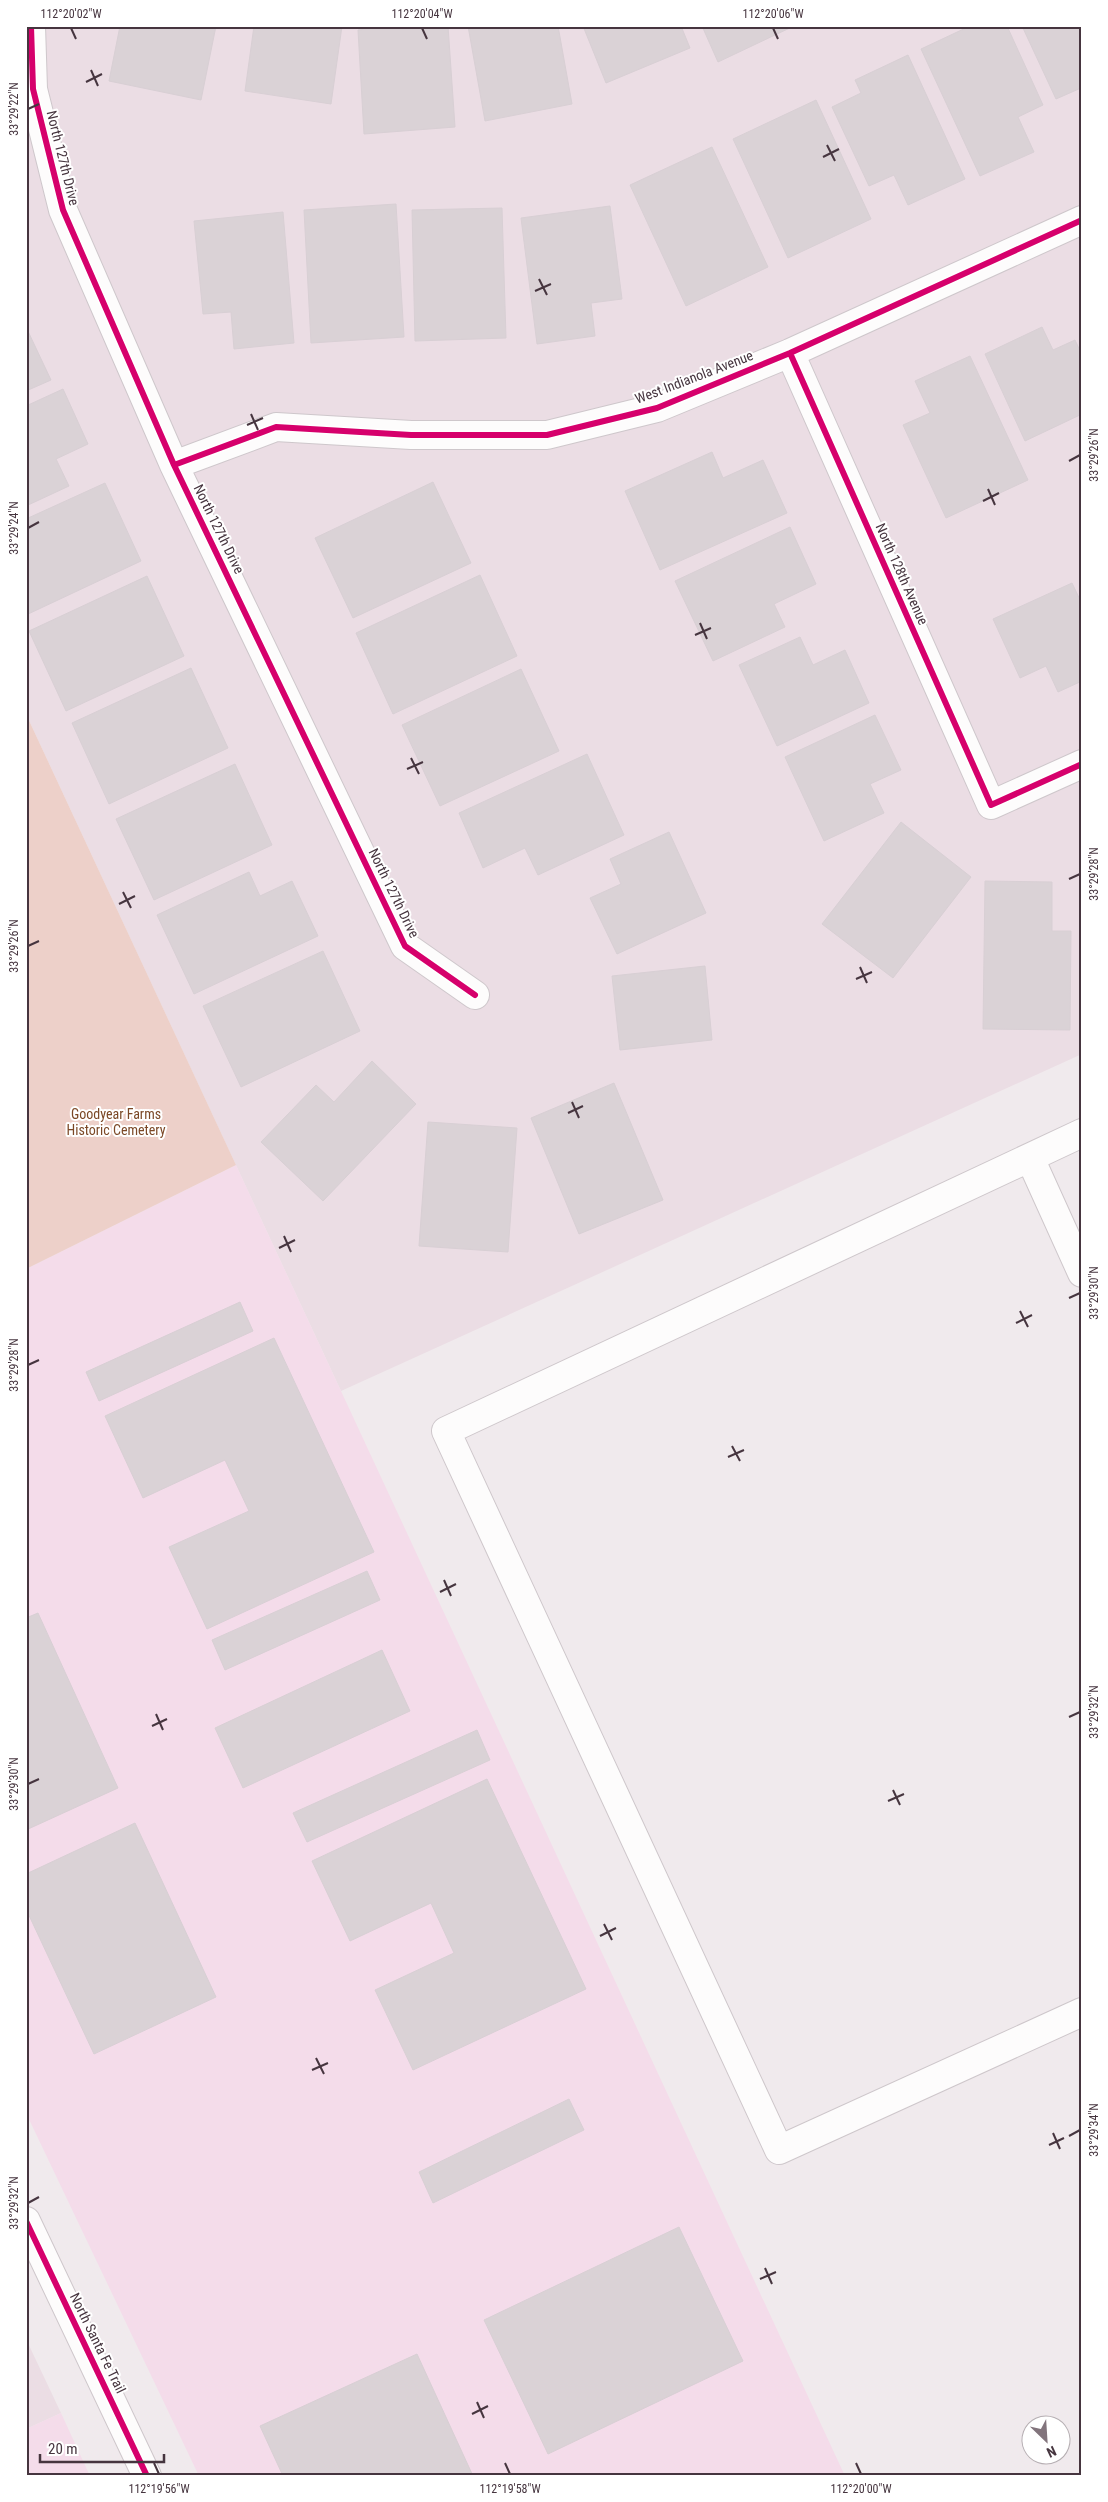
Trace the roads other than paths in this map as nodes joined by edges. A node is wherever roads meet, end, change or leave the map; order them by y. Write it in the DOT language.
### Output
graph roads {
  1 [pos="30,26"];
  2 [pos="1082,220"];
  3 [pos="790,353"];
  4 [pos="174,464"];
  5 [pos="1082,764"];
  6 [pos="475,995"];
  7 [pos="1082,1134"];
  8 [pos="1030,1158"];
  9 [pos="1082,1273"];
  10 [pos="1082,2012"];
  11 [pos="26,2221"];
  12 [pos="147,2476"];
  1 -- 4 [label="street, North 127th Drive"];
  2 -- 3 [label="street, West Indianola Avenue"];
  3 -- 4 [label="street, West Indianola Avenue"];
  3 -- 5 [label="street, North 128th Avenue"];
  4 -- 6 [label="street, North 127th Drive"];
  7 -- 8 [label="street"];
  8 -- 9 [label="street"];
  8 -- 10 [label="street"];
  11 -- 12 [label="street, North Santa Fe Trail"];
}
